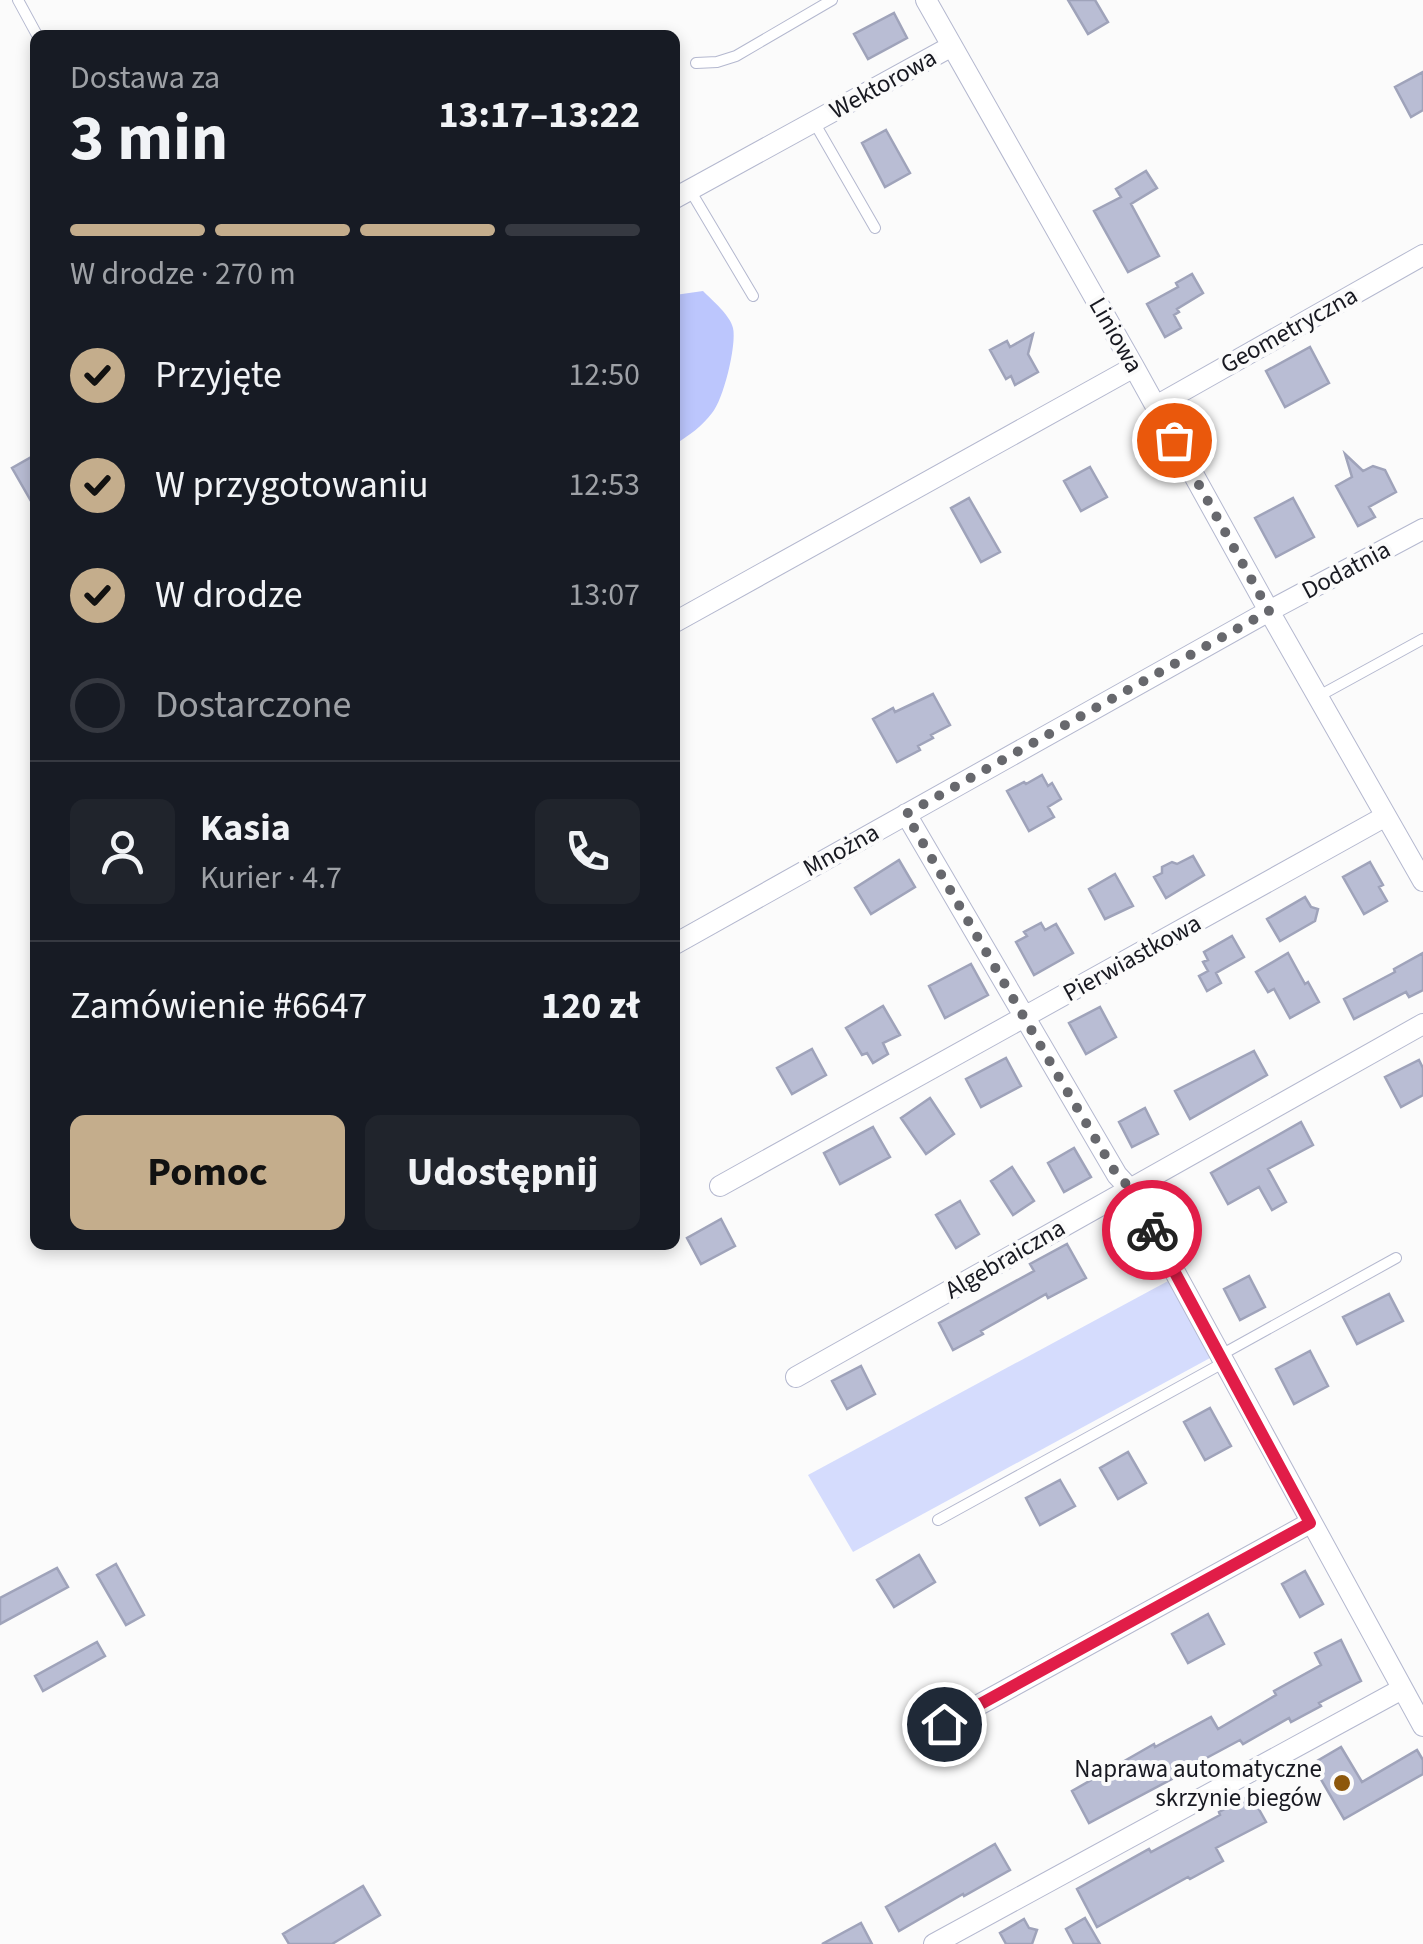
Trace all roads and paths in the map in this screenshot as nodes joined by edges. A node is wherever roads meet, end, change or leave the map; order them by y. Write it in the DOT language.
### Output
graph roads {
  1 [pos="18,0"];
  2 [pos="832,0"];
  3 [pos="926,0"];
  4 [pos="34,30"];
  5 [pos="952,46"];
  6 [pos="696,63"];
  7 [pos="814,122"];
  8 [pos="682,194"];
  9 [pos="875,228"];
  10 [pos="1423,255"];
  11 [pos="753,296"];
  12 [pos="1134,367"];
  13 [pos="1156,406"];
  14 [pos="1423,529"];
  15 [pos="1269,611"];
  16 [pos="680,619"];
  17 [pos="1423,639"];
  18 [pos="1318,697"];
  19 [pos="906,814"];
  20 [pos="1386,816"];
  21 [pos="1422,876"];
  22 [pos="680,941"];
  23 [pos="1024,1018"];
  24 [pos="1423,1024"];
  25 [pos="720,1186"];
  26 [pos="1130,1188"];
  27 [pos="1396,1258"];
  28 [pos="1221,1359"];
  29 [pos="796,1377"];
  30 [pos="938,1520"];
  31 [pos="1310,1523"];
  32 [pos="1402,1689"];
  33 [pos="944,1724"];
  34 [pos="1423,1726"];
  35 [pos="934,1944"];
  1 -- 4 [label="lane"];
  2 -- 6 [label="lane"];
  3 -- 5 [label="street, Liniowa"];
  5 -- 7 [label="street, Wektorowa"];
  5 -- 12 [label="street, Liniowa"];
  7 -- 8 [label="street, Wektorowa"];
  7 -- 9 [label="lane, Wektorowa"];
  8 -- 11 [label="lane, Wektorowa"];
  10 -- 13 [label="street, Geometryczna"];
  12 -- 13 [label="street, Liniowa"];
  12 -- 16 [label="street"];
  13 -- 15 [label="street, Liniowa"];
  14 -- 15 [label="street, Dodatnia"];
  15 -- 18 [label="street, Liniowa"];
  15 -- 19 [label="street, Mnożna"];
  17 -- 18 [label="lane"];
  18 -- 20 [label="street, Liniowa"];
  19 -- 22 [label="street, Mnożna"];
  19 -- 23 [label="street"];
  20 -- 21 [label="street, Liniowa"];
  20 -- 23 [label="street, Pierwiastkowa"];
  23 -- 25 [label="street, Pierwiastkowa"];
  23 -- 26 [label="street"];
  24 -- 26 [label="street, Algebraiczna"];
  26 -- 28 [label="street"];
  26 -- 29 [label="street, Algebraiczna"];
  27 -- 28 [label="lane"];
  28 -- 30 [label="lane"];
  28 -- 31 [label="street"];
  31 -- 32 [label="street"];
  31 -- 33 [label="street"];
  32 -- 34 [label="street"];
  32 -- 35 [label="street"];
}
